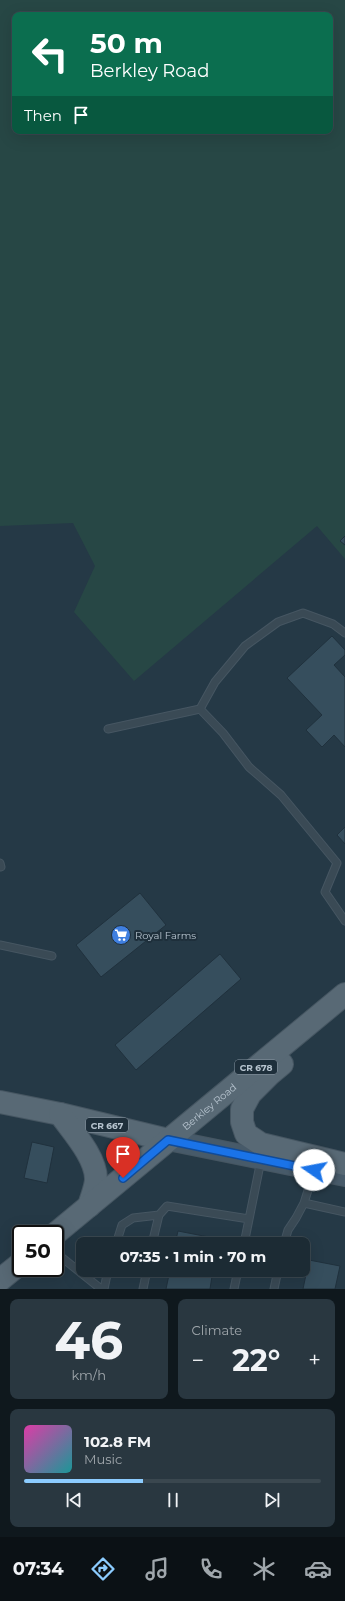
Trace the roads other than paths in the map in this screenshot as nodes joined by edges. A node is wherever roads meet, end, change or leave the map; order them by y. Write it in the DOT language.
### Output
graph roads {
  1 [pos="345,633"];
  2 [pos="200,709"];
  3 [pos="108,729"];
  4 [pos="345,922"];
  5 [pos="0,945"];
  6 [pos="52,956"];
  7 [pos="345,994"];
  8 [pos="345,1001"];
  9 [pos="0,1102"];
  10 [pos="60,1114"];
  11 [pos="168,1140"];
  12 [pos="261,1152"];
  13 [pos="316,1164"];
  14 [pos="345,1164"];
  15 [pos="345,1176"];
  16 [pos="304,1203"];
  17 [pos="89,1206"];
  18 [pos="345,1212"];
  19 [pos="158,1215"];
  20 [pos="249,1219"];
  21 [pos="64,1227"];
  22 [pos="118,1237"];
  23 [pos="153,1237"];
  24 [pos="245,1237"];
  25 [pos="286,1237"];
  26 [pos="64,1259"];
  27 [pos="12,1270"];
  28 [pos="107,1277"];
  29 [pos="146,1277"];
  30 [pos="237,1277"];
  31 [pos="277,1277"];
  32 [pos="0,1280"];
  33 [pos="101,1289"];
  34 [pos="104,1289"];
  35 [pos="143,1289"];
  36 [pos="234,1289"];
  37 [pos="274,1289"];
  1 -- 2 [label="lane"];
  2 -- 3 [label="lane"];
  2 -- 4 [label="lane"];
  5 -- 6 [label="lane"];
  7 -- 11 [label="main road, Berkley Road / CR 678"];
  8 -- 12 [label="main road"];
  9 -- 10 [label="main road, CR 667"];
  10 -- 11 [label="main road, CR 667"];
  10 -- 17 [label="main road"];
  11 -- 12 [label="main road, CR 667"];
  11 -- 17 [label="main road, Berkley Road / CR 678"];
  12 -- 13 [label="main road"];
  12 -- 20 [label="lane"];
  13 -- 14 [label="main road"];
  13 -- 15 [label="main road"];
  13 -- 16 [label="lane"];
  16 -- 18 [label="lane"];
  16 -- 25 [label="lane"];
  17 -- 21 [label="main road, Berkley Road / CR 678"];
  19 -- 20 [label="lane"];
  19 -- 22 [label="lane"];
  19 -- 23 [label="lane"];
  20 -- 24 [label="lane"];
  26 -- 33 [label="lane"];
  27 -- 32 [label="main road"];
  28 -- 34 [label="lane"];
  29 -- 35 [label="lane"];
  30 -- 36 [label="lane"];
  31 -- 37 [label="lane"];
}
